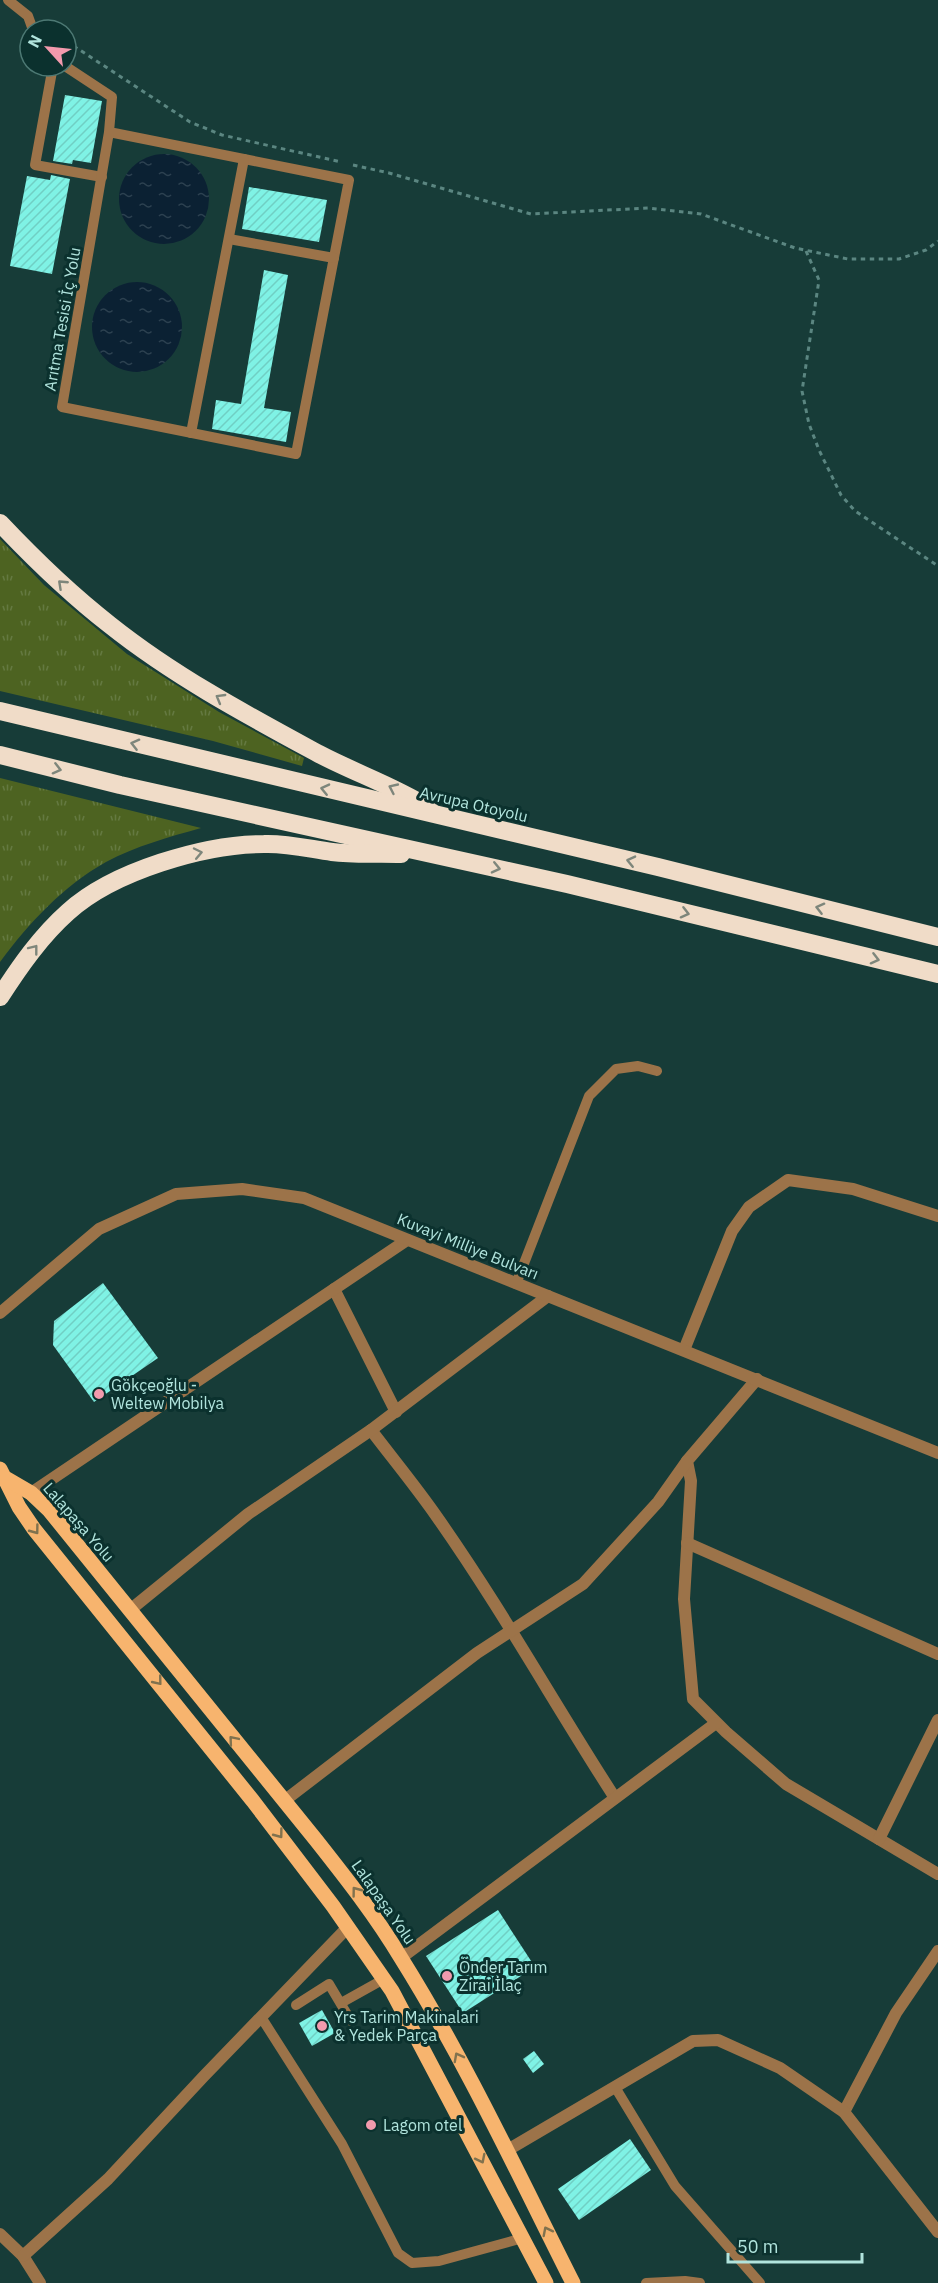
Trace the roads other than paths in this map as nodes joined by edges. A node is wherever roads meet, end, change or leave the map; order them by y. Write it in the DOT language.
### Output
graph roads {
  1 [pos="8,0"];
  2 [pos="29,18"];
  3 [pos="78,75"];
  4 [pos="51,78"];
  5 [pos="110,132"];
  6 [pos="244,159"];
  7 [pos="102,177"];
  8 [pos="229,239"];
  9 [pos="334,258"];
  10 [pos="190,433"];
  11 [pos="0,523"];
  12 [pos="0,711"];
  13 [pos="0,755"];
  14 [pos="444,816"];
  15 [pos="439,855"];
  16 [pos="938,937"];
  17 [pos="938,974"];
  18 [pos="0,997"];
  19 [pos="657,1071"];
  20 [pos="938,1216"];
  21 [pos="407,1240"];
  22 [pos="516,1284"];
  23 [pos="334,1289"];
  24 [pos="548,1296"];
  25 [pos="0,1313"];
  26 [pos="684,1350"];
  27 [pos="757,1379"];
  28 [pos="396,1412"];
  29 [pos="371,1431"];
  30 [pos="938,1453"];
  31 [pos="687,1461"];
  32 [pos="2,1472"];
  33 [pos="31,1493"];
  34 [pos="687,1543"];
  35 [pos="130,1610"];
  36 [pos="511,1630"];
  37 [pos="938,1654"];
  38 [pos="938,1720"];
  39 [pos="716,1723"];
  40 [pos="615,1798"];
  41 [pos="284,1801"];
  42 [pos="879,1839"];
  43 [pos="938,1874"];
  44 [pos="348,1927"];
  45 [pos="938,1951"];
  46 [pos="401,1958"];
  47 [pos="384,1979"];
  48 [pos="341,2003"];
  49 [pos="296,2005"];
  50 [pos="261,2017"];
  51 [pos="351,2021"];
  52 [pos="615,2087"];
  53 [pos="844,2112"];
  54 [pos="506,2151"];
  55 [pos="938,2232"];
  56 [pos="0,2234"];
  57 [pos="523,2238"];
  58 [pos="23,2256"];
  59 [pos="40,2283"];
  60 [pos="546,2283"];
  61 [pos="573,2283"];
  62 [pos="646,2283"];
  63 [pos="700,2283"];
  64 [pos="760,2283"];
  1 -- 2 [label="lane"];
  3 -- 5 [label="lane, Arıtma Tesisi İç Yolu"];
  4 -- 7 [label="lane"];
  5 -- 6 [label="lane, Arıtma Tesisi İç Yolu"];
  5 -- 7 [label="lane, Arıtma Tesisi İç Yolu"];
  6 -- 8 [label="lane"];
  6 -- 9 [label="lane, Arıtma Tesisi İç Yolu"];
  7 -- 10 [label="lane, Arıtma Tesisi İç Yolu"];
  8 -- 9 [label="lane"];
  8 -- 10 [label="lane"];
  9 -- 10 [label="lane, Arıtma Tesisi İç Yolu"];
  14 -- 11 [label="highway, one-way"];
  14 -- 12 [label="highway, Avrupa Otoyolu, one-way"];
  13 -- 15 [label="highway, one-way"];
  16 -- 14 [label="highway, Avrupa Otoyolu, one-way"];
  15 -- 17 [label="highway, one-way"];
  18 -- 15 [label="highway, one-way"];
  19 -- 22 [label="lane"];
  20 -- 26 [label="street"];
  21 -- 22 [label="street, Kuvayi Milliye Bulvarı"];
  21 -- 23 [label="street"];
  21 -- 25 [label="street, Kuvayi Milliye Bulvarı"];
  22 -- 24 [label="street, Kuvayi Milliye Bulvarı"];
  23 -- 28 [label="street"];
  23 -- 33 [label="street"];
  24 -- 26 [label="street, Kuvayi Milliye Bulvarı"];
  24 -- 28 [label="street"];
  26 -- 27 [label="street, Kuvayi Milliye Bulvarı"];
  27 -- 30 [label="street, Kuvayi Milliye Bulvarı"];
  27 -- 31 [label="street"];
  28 -- 29 [label="street"];
  29 -- 35 [label="street"];
  29 -- 36 [label="street"];
  31 -- 34 [label="street"];
  31 -- 36 [label="street"];
  32 -- 33 [label="main road, Lalapaşa Yolu"];
  32 -- 44 [label="main road, Lalapaşa Yolu, one-way"];
  33 -- 35 [label="main road, Lalapaşa Yolu"];
  34 -- 37 [label="street"];
  34 -- 39 [label="street"];
  41 -- 35 [label="main road, Lalapaşa Yolu, one-way"];
  36 -- 40 [label="street"];
  36 -- 41 [label="street"];
  38 -- 42 [label="street"];
  39 -- 40 [label="street"];
  39 -- 42 [label="street"];
  40 -- 46 [label="street"];
  46 -- 41 [label="main road, Lalapaşa Yolu, one-way"];
  42 -- 43 [label="street"];
  44 -- 47 [label="main road, Lalapaşa Yolu"];
  44 -- 50 [label="street"];
  45 -- 53 [label="street"];
  54 -- 46 [label="main road, Lalapaşa Yolu, one-way"];
  47 -- 48 [label="lane"];
  47 -- 57 [label="main road, Lalapaşa Yolu, one-way"];
  48 -- 49 [label="lane"];
  48 -- 51 [label="lane"];
  50 -- 57 [label="lane"];
  50 -- 58 [label="street"];
  52 -- 53 [label="street"];
  52 -- 54 [label="street"];
  52 -- 64 [label="lane"];
  53 -- 55 [label="street"];
  61 -- 54 [label="main road, Lalapaşa Yolu, one-way"];
  56 -- 58 [label="street"];
  57 -- 60 [label="main road, Lalapaşa Yolu"];
  58 -- 59 [label="street"];
  62 -- 63 [label="lane"];
}
